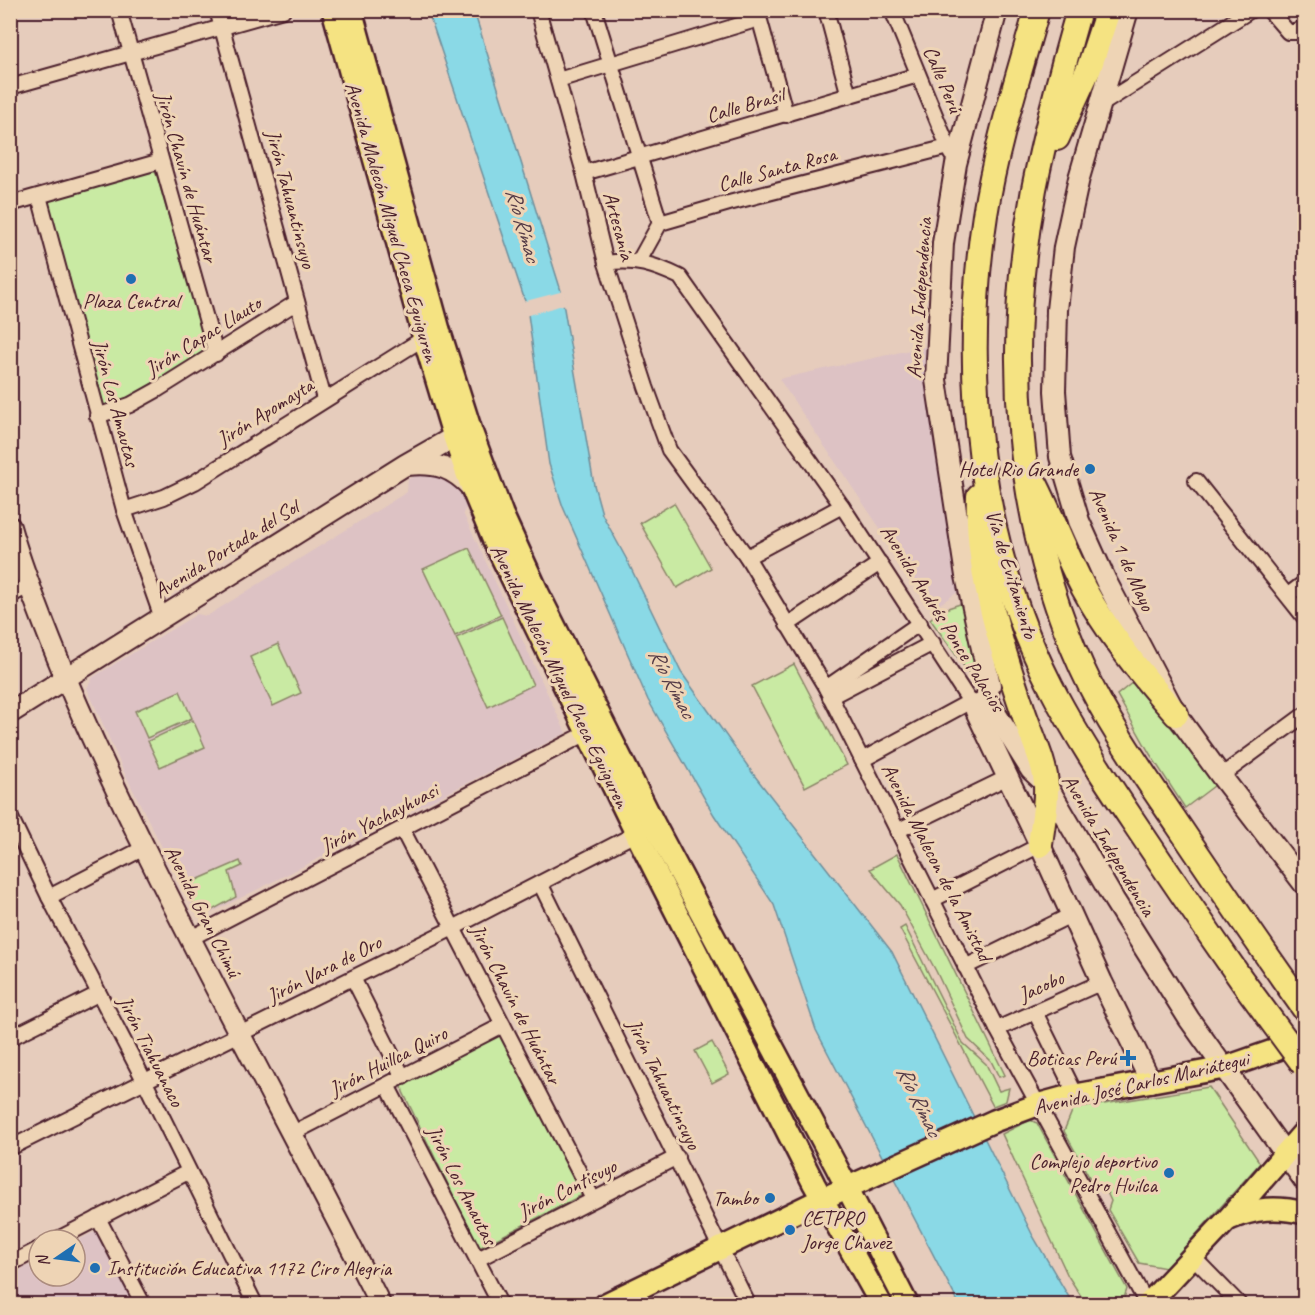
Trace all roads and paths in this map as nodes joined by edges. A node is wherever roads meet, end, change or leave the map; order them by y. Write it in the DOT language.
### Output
graph roads {
  1 [pos="119,10"];
  2 [pos="217,10"];
  3 [pos="283,10"];
  4 [pos="333,10"];
  5 [pos="351,10"];
  6 [pos="538,10"];
  7 [pos="594,10"];
  8 [pos="826,10"];
  9 [pos="892,10"];
  10 [pos="997,10"];
  11 [pos="1037,10"];
  12 [pos="1079,10"];
  13 [pos="1108,10"];
  14 [pos="1128,10"];
  15 [pos="1251,10"];
  16 [pos="1269,10"];
  17 [pos="758,15"];
  18 [pos="222,27"];
  19 [pos="1305,27"];
  20 [pos="131,53"];
  21 [pos="609,63"];
  22 [pos="918,75"];
  23 [pos="558,80"];
  24 [pos="10,87"];
  25 [pos="849,96"];
  26 [pos="1099,106"];
  27 [pos="786,115"];
  28 [pos="952,155"];
  29 [pos="638,157"];
  30 [pos="161,161"];
  31 [pos="584,173"];
  32 [pos="1034,189"];
  33 [pos="39,196"];
  34 [pos="10,204"];
  35 [pos="660,223"];
  36 [pos="639,261"];
  37 [pos="606,263"];
  38 [pos="297,302"];
  39 [pos="424,338"];
  40 [pos="216,354"];
  41 [pos="324,399"];
  42 [pos="97,416"];
  43 [pos="462,434"];
  44 [pos="669,450"];
  45 [pos="981,458"];
  46 [pos="1024,461"];
  47 [pos="405,465"];
  48 [pos="1196,480"];
  49 [pos="472,488"];
  50 [pos="842,506"];
  51 [pos="124,510"];
  52 [pos="10,527"];
  53 [pos="747,557"];
  54 [pos="880,563"];
  55 [pos="1305,583"];
  56 [pos="28,586"];
  57 [pos="1288,595"];
  58 [pos="10,596"];
  59 [pos="1305,617"];
  60 [pos="162,618"];
  61 [pos="920,623"];
  62 [pos="787,625"];
  63 [pos="933,643"];
  64 [pos="65,679"];
  65 [pos="828,693"];
  66 [pos="978,703"];
  67 [pos="10,712"];
  68 [pos="1176,714"];
  69 [pos="1305,715"];
  70 [pos="587,733"];
  71 [pos="862,760"];
  72 [pos="1221,776"];
  73 [pos="1008,777"];
  74 [pos="1046,784"];
  75 [pos="10,816"];
  76 [pos="402,829"];
  77 [pos="645,829"];
  78 [pos="897,831"];
  79 [pos="1040,845"];
  80 [pos="144,848"];
  81 [pos="540,883"];
  82 [pos="1305,884"];
  83 [pos="49,897"];
  84 [pos="932,900"];
  85 [pos="1071,915"];
  86 [pos="453,928"];
  87 [pos="189,939"];
  88 [pos="965,967"];
  89 [pos="353,978"];
  90 [pos="1102,981"];
  91 [pos="98,994"];
  92 [pos="1305,1008"];
  93 [pos="1035,1011"];
  94 [pos="503,1025"];
  95 [pos="997,1029"];
  96 [pos="240,1034"];
  97 [pos="10,1038"];
  98 [pos="1305,1040"];
  99 [pos="1305,1065"];
  100 [pos="1224,1068"];
  101 [pos="402,1077"];
  102 [pos="145,1082"];
  103 [pos="1151,1082"];
  104 [pos="387,1085"];
  105 [pos="1076,1095"];
  106 [pos="1036,1105"];
  107 [pos="1305,1132"];
  108 [pos="293,1133"];
  109 [pos="10,1148"];
  110 [pos="1286,1153"];
  111 [pos="677,1157"];
  112 [pos="188,1172"];
  113 [pos="1305,1180"];
  114 [pos="853,1185"];
  115 [pos="593,1199"];
  116 [pos="822,1199"];
  117 [pos="1305,1213"];
  118 [pos="98,1218"];
  119 [pos="1228,1219"];
  120 [pos="79,1228"];
  121 [pos="721,1247"];
  122 [pos="27,1255"];
  123 [pos="1193,1257"];
  124 [pos="478,1259"];
  125 [pos="10,1264"];
  126 [pos="144,1305"];
  127 [pos="255,1305"];
  128 [pos="380,1305"];
  129 [pos="500,1305"];
  130 [pos="606,1305"];
  131 [pos="748,1305"];
  132 [pos="881,1305"];
  133 [pos="907,1305"];
  134 [pos="1148,1305"];
  135 [pos="1239,1305"];
  1 -- 20 [label="street, Jirón Chavín de Huántar"];
  2 -- 18 [label="street, Jirón Tahuantinsuyo"];
  3 -- 18 [label="street"];
  4 -- 39 [label="main road, Avenida Malecón Miguel Checa Eguiguren"];
  5 -- 43 [label="main road, Avenida Malecón Miguel Checa Eguiguren"];
  6 -- 23 [label="street, Artesanía"];
  7 -- 21 [label="street"];
  8 -- 25 [label="street"];
  9 -- 22 [label="street, Calle Perú"];
  10 -- 28 [label="street, Avenida Independencia"];
  11 -- 45 [label="highway, Vía de Evitamiento"];
  12 -- 32 [label="highway, Vía de Evitamiento"];
  13 -- 32 [label="highway"];
  14 -- 26 [label="street, Avenida 1 de Mayo"];
  15 -- 26 [label="street"];
  16 -- 19 [label="street"];
  17 -- 21 [label="street"];
  17 -- 27 [label="street"];
  18 -- 20 [label="street"];
  18 -- 38 [label="street, Jirón Tahuantinsuyo"];
  20 -- 24 [label="street"];
  20 -- 30 [label="street, Jirón Chavín de Huántar"];
  21 -- 23 [label="street"];
  21 -- 29 [label="street"];
  22 -- 25 [label="street, Calle Brasil"];
  22 -- 28 [label="street, Calle Perú"];
  23 -- 31 [label="street, Artesanía"];
  25 -- 27 [label="street, Calle Brasil"];
  26 -- 68 [label="street, Avenida 1 de Mayo"];
  27 -- 29 [label="street, Calle Brasil"];
  28 -- 35 [label="street, Calle Santa Rosa"];
  28 -- 66 [label="street, Avenida Independencia"];
  29 -- 31 [label="street, Calle Brasil"];
  29 -- 35 [label="street"];
  30 -- 33 [label="street"];
  30 -- 40 [label="street, Jirón Chavín de Huántar"];
  31 -- 37 [label="street, Artesanía"];
  32 -- 46 [label="highway, Vía de Evitamiento"];
  33 -- 34 [label="street"];
  33 -- 42 [label="street, Jirón Los Amautas"];
  35 -- 36 [label="street"];
  36 -- 37 [label="street, Avenida Andrés Ponce Palacios"];
  36 -- 50 [label="street, Avenida Andrés Ponce Palacios"];
  37 -- 44 [label="street, Artesanía"];
  38 -- 40 [label="street, Jirón Capac Llauto"];
  38 -- 41 [label="street, Jirón Tahuantinsuyo"];
  39 -- 41 [label="street, Jirón Apomayta"];
  39 -- 43 [label="main road, Avenida Malecón Miguel Checa Eguiguren"];
  40 -- 42 [label="street, Jirón Capac Llauto"];
  41 -- 51 [label="street, Jirón Apomayta"];
  42 -- 51 [label="street, Jirón Los Amautas"];
  43 -- 47 [label="street, Avenida Portada del Sol"];
  43 -- 49 [label="main road, Avenida Malecón Miguel Checa Eguiguren"];
  43 -- 77 [label="main road, Avenida Malecón Miguel Checa Eguiguren"];
  44 -- 53 [label="street, Avenida Malecon de la Amistad"];
  45 -- 74 [label="highway"];
  45 -- 99 [label="highway, Vía de Evitamiento, bridge"];
  46 -- 68 [label="highway"];
  46 -- 92 [label="highway, Vía de Evitamiento"];
  47 -- 49 [label="street"];
  47 -- 60 [label="street, Avenida Portada del Sol"];
  48 -- 57 [label="street"];
  49 -- 70 [label="main road, Avenida Malecón Miguel Checa Eguiguren"];
  50 -- 53 [label="street"];
  50 -- 54 [label="street, Avenida Andrés Ponce Palacios"];
  51 -- 60 [label="street, Jirón Los Amautas"];
  52 -- 56 [label="street, Avenida Gran Chimú"];
  53 -- 62 [label="street, Avenida Malecon de la Amistad"];
  54 -- 61 [label="street, Avenida Andrés Ponce Palacios"];
  54 -- 62 [label="street"];
  55 -- 57 [label="street"];
  56 -- 58 [label="street"];
  56 -- 64 [label="street, Avenida Gran Chimú"];
  57 -- 59 [label="street"];
  60 -- 64 [label="street, Avenida Portada del Sol"];
  61 -- 63 [label="street, Avenida Andrés Ponce Palacios"];
  61 -- 65 [label="street"];
  62 -- 65 [label="street, Avenida Malecon de la Amistad"];
  63 -- 65 [label="street"];
  63 -- 66 [label="street, Avenida Andrés Ponce Palacios"];
  64 -- 67 [label="street, Avenida Portada del Sol"];
  64 -- 80 [label="street, Avenida Gran Chimú"];
  65 -- 71 [label="street, Avenida Malecon de la Amistad"];
  66 -- 71 [label="street"];
  66 -- 73 [label="street, Avenida Andrés Ponce Palacios"];
  66 -- 74 [label="street, Avenida Independencia"];
  68 -- 72 [label="street, Avenida 1 de Mayo"];
  69 -- 72 [label="street"];
  70 -- 76 [label="street, Jirón Yachayhuasi"];
  70 -- 77 [label="main road, Avenida Malecón Miguel Checa Eguiguren"];
  71 -- 78 [label="street, Avenida Malecon de la Amistad"];
  72 -- 82 [label="street, Avenida 1 de Mayo"];
  73 -- 78 [label="street"];
  73 -- 79 [label="street, Avenida Andrés Ponce Palacios"];
  74 -- 79 [label="highway"];
  74 -- 100 [label="street, Avenida Independencia"];
  75 -- 83 [label="street, Jirón Tiahuanaco"];
  76 -- 86 [label="street, Jirón Chavín de Huántar"];
  76 -- 87 [label="street, Jirón Yachayhuasi"];
  77 -- 81 [label="street, Jirón Vara de Oro"];
  77 -- 114 [label="main road, Avenida Malecón Miguel Checa Eguiguren"];
  77 -- 116 [label="main road, Avenida Malecón Miguel Checa Eguiguren"];
  78 -- 84 [label="street, Avenida Malecon de la Amistad"];
  79 -- 84 [label="street"];
  79 -- 85 [label="street, Avenida Andrés Ponce Palacios"];
  80 -- 83 [label="street"];
  80 -- 87 [label="street, Avenida Gran Chimú"];
  81 -- 86 [label="street, Jirón Vara de Oro"];
  81 -- 111 [label="street, Jirón Tahuantinsuyo"];
  83 -- 91 [label="street, Jirón Tiahuanaco"];
  84 -- 88 [label="street, Avenida Malecon de la Amistad"];
  85 -- 88 [label="street"];
  85 -- 90 [label="street, Avenida Andrés Ponce Palacios"];
  86 -- 89 [label="street, Jirón Vara de Oro"];
  86 -- 94 [label="street, Jirón Chavín de Huántar"];
  87 -- 96 [label="street, Avenida Gran Chimú"];
  88 -- 95 [label="street, Avenida Malecon de la Amistad"];
  89 -- 96 [label="street, Jirón Vara de Oro"];
  89 -- 101 [label="street"];
  90 -- 93 [label="street, Jacobo"];
  90 -- 103 [label="street, Avenida Andrés Ponce Palacios"];
  91 -- 97 [label="street"];
  91 -- 102 [label="street, Jirón Tiahuanaco"];
  93 -- 95 [label="street, Jacobo"];
  93 -- 105 [label="street"];
  94 -- 101 [label="street, Jirón Huillca Quiro"];
  94 -- 115 [label="street, Jirón Chavín de Huántar"];
  95 -- 106 [label="street, Avenida Malecon de la Amistad"];
  96 -- 102 [label="street, Jirón Vara de Oro"];
  96 -- 108 [label="street, Avenida Gran Chimú"];
  98 -- 100 [label="main road, Avenida José Carlos Mariátegui"];
  100 -- 103 [label="main road, Avenida José Carlos Mariátegui"];
  100 -- 110 [label="street"];
  101 -- 104 [label="street, Jirón Huillca Quiro"];
  102 -- 109 [label="street, Jirón Vara de Oro"];
  102 -- 112 [label="street, Jirón Tiahuanaco"];
  103 -- 105 [label="main road, Avenida José Carlos Mariátegui"];
  104 -- 108 [label="street, Jirón Huillca Quiro"];
  104 -- 124 [label="street, Jirón Los Amautas"];
  105 -- 106 [label="main road, Avenida José Carlos Mariátegui"];
  106 -- 114 [label="main road, Avenida José Carlos Mariátegui"];
  106 -- 134 [label="street, Avenida Malecon de la Amistad"];
  107 -- 110 [label="main road"];
  108 -- 128 [label="street, Avenida Gran Chimú"];
  110 -- 113 [label="street"];
  110 -- 119 [label="main road"];
  111 -- 115 [label="street, Jirón Contisuyo"];
  111 -- 121 [label="street, Jirón Tahuantinsuyo"];
  112 -- 118 [label="street"];
  112 -- 127 [label="street, Jirón Tiahuanaco"];
  114 -- 116 [label="main road, Avenida José Carlos Mariátegui"];
  114 -- 133 [label="main road, Avenida Malecón Miguel Checa Eguiguren"];
  115 -- 124 [label="street, Jirón Contisuyo"];
  116 -- 121 [label="main road, Avenida José Carlos Mariátegui"];
  116 -- 132 [label="main road, Avenida Malecón Miguel Checa Eguiguren"];
  117 -- 119 [label="main road"];
  118 -- 120 [label="street"];
  118 -- 126 [label="street"];
  119 -- 123 [label="main road"];
  121 -- 130 [label="main road, Avenida José Carlos Mariátegui"];
  121 -- 131 [label="street, Jirón Tahuantinsuyo"];
  122 -- 125 [label="street"];
  123 -- 134 [label="main road"];
  123 -- 135 [label="street"];
  124 -- 129 [label="street, Jirón Los Amautas"];
}
